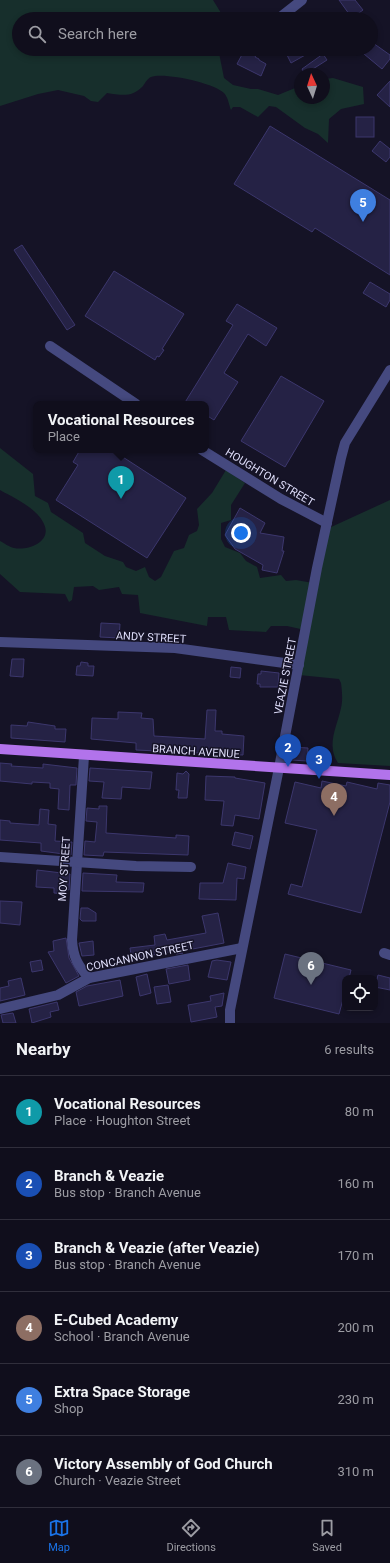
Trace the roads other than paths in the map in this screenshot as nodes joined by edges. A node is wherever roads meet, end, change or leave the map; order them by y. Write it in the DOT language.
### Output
graph roads {
  1 [pos="302,0"];
  2 [pos="287,12"];
  3 [pos="50,346"];
  4 [pos="390,370"];
  5 [pos="132,401"];
  6 [pos="207,453"];
  7 [pos="327,523"];
  8 [pos="0,642"];
  9 [pos="299,665"];
  10 [pos="0,749"];
  11 [pos="84,756"];
  12 [pos="279,768"];
  13 [pos="390,775"];
  14 [pos="0,857"];
  15 [pos="76,862"];
  16 [pos="191,867"];
  17 [pos="242,948"];
  18 [pos="89,978"];
  19 [pos="0,1009"];
  20 [pos="230,1023"];
  1 -- 2 [label="street"];
  3 -- 5 [label="street"];
  4 -- 7 [label="street, VEAZIE STREET"];
  6 -- 7 [label="street, HOUGHTON STREET"];
  7 -- 9 [label="street, VEAZIE STREET"];
  8 -- 9 [label="street, ANDY STREET"];
  9 -- 12 [label="street, VEAZIE STREET"];
  10 -- 11 [label="main road, BRANCH AVENUE"];
  11 -- 12 [label="main road, BRANCH AVENUE"];
  11 -- 15 [label="street, MOY STREET"];
  12 -- 13 [label="main road, BRANCH AVENUE"];
  12 -- 17 [label="street, VEAZIE STREET"];
  14 -- 15 [label="street"];
  15 -- 16 [label="street"];
  15 -- 18 [label="street, MOY STREET"];
  17 -- 18 [label="street, CONCANNON STREET"];
  17 -- 20 [label="street, VEAZIE STREET"];
  18 -- 19 [label="street, CONCANNON STREET"];
}
